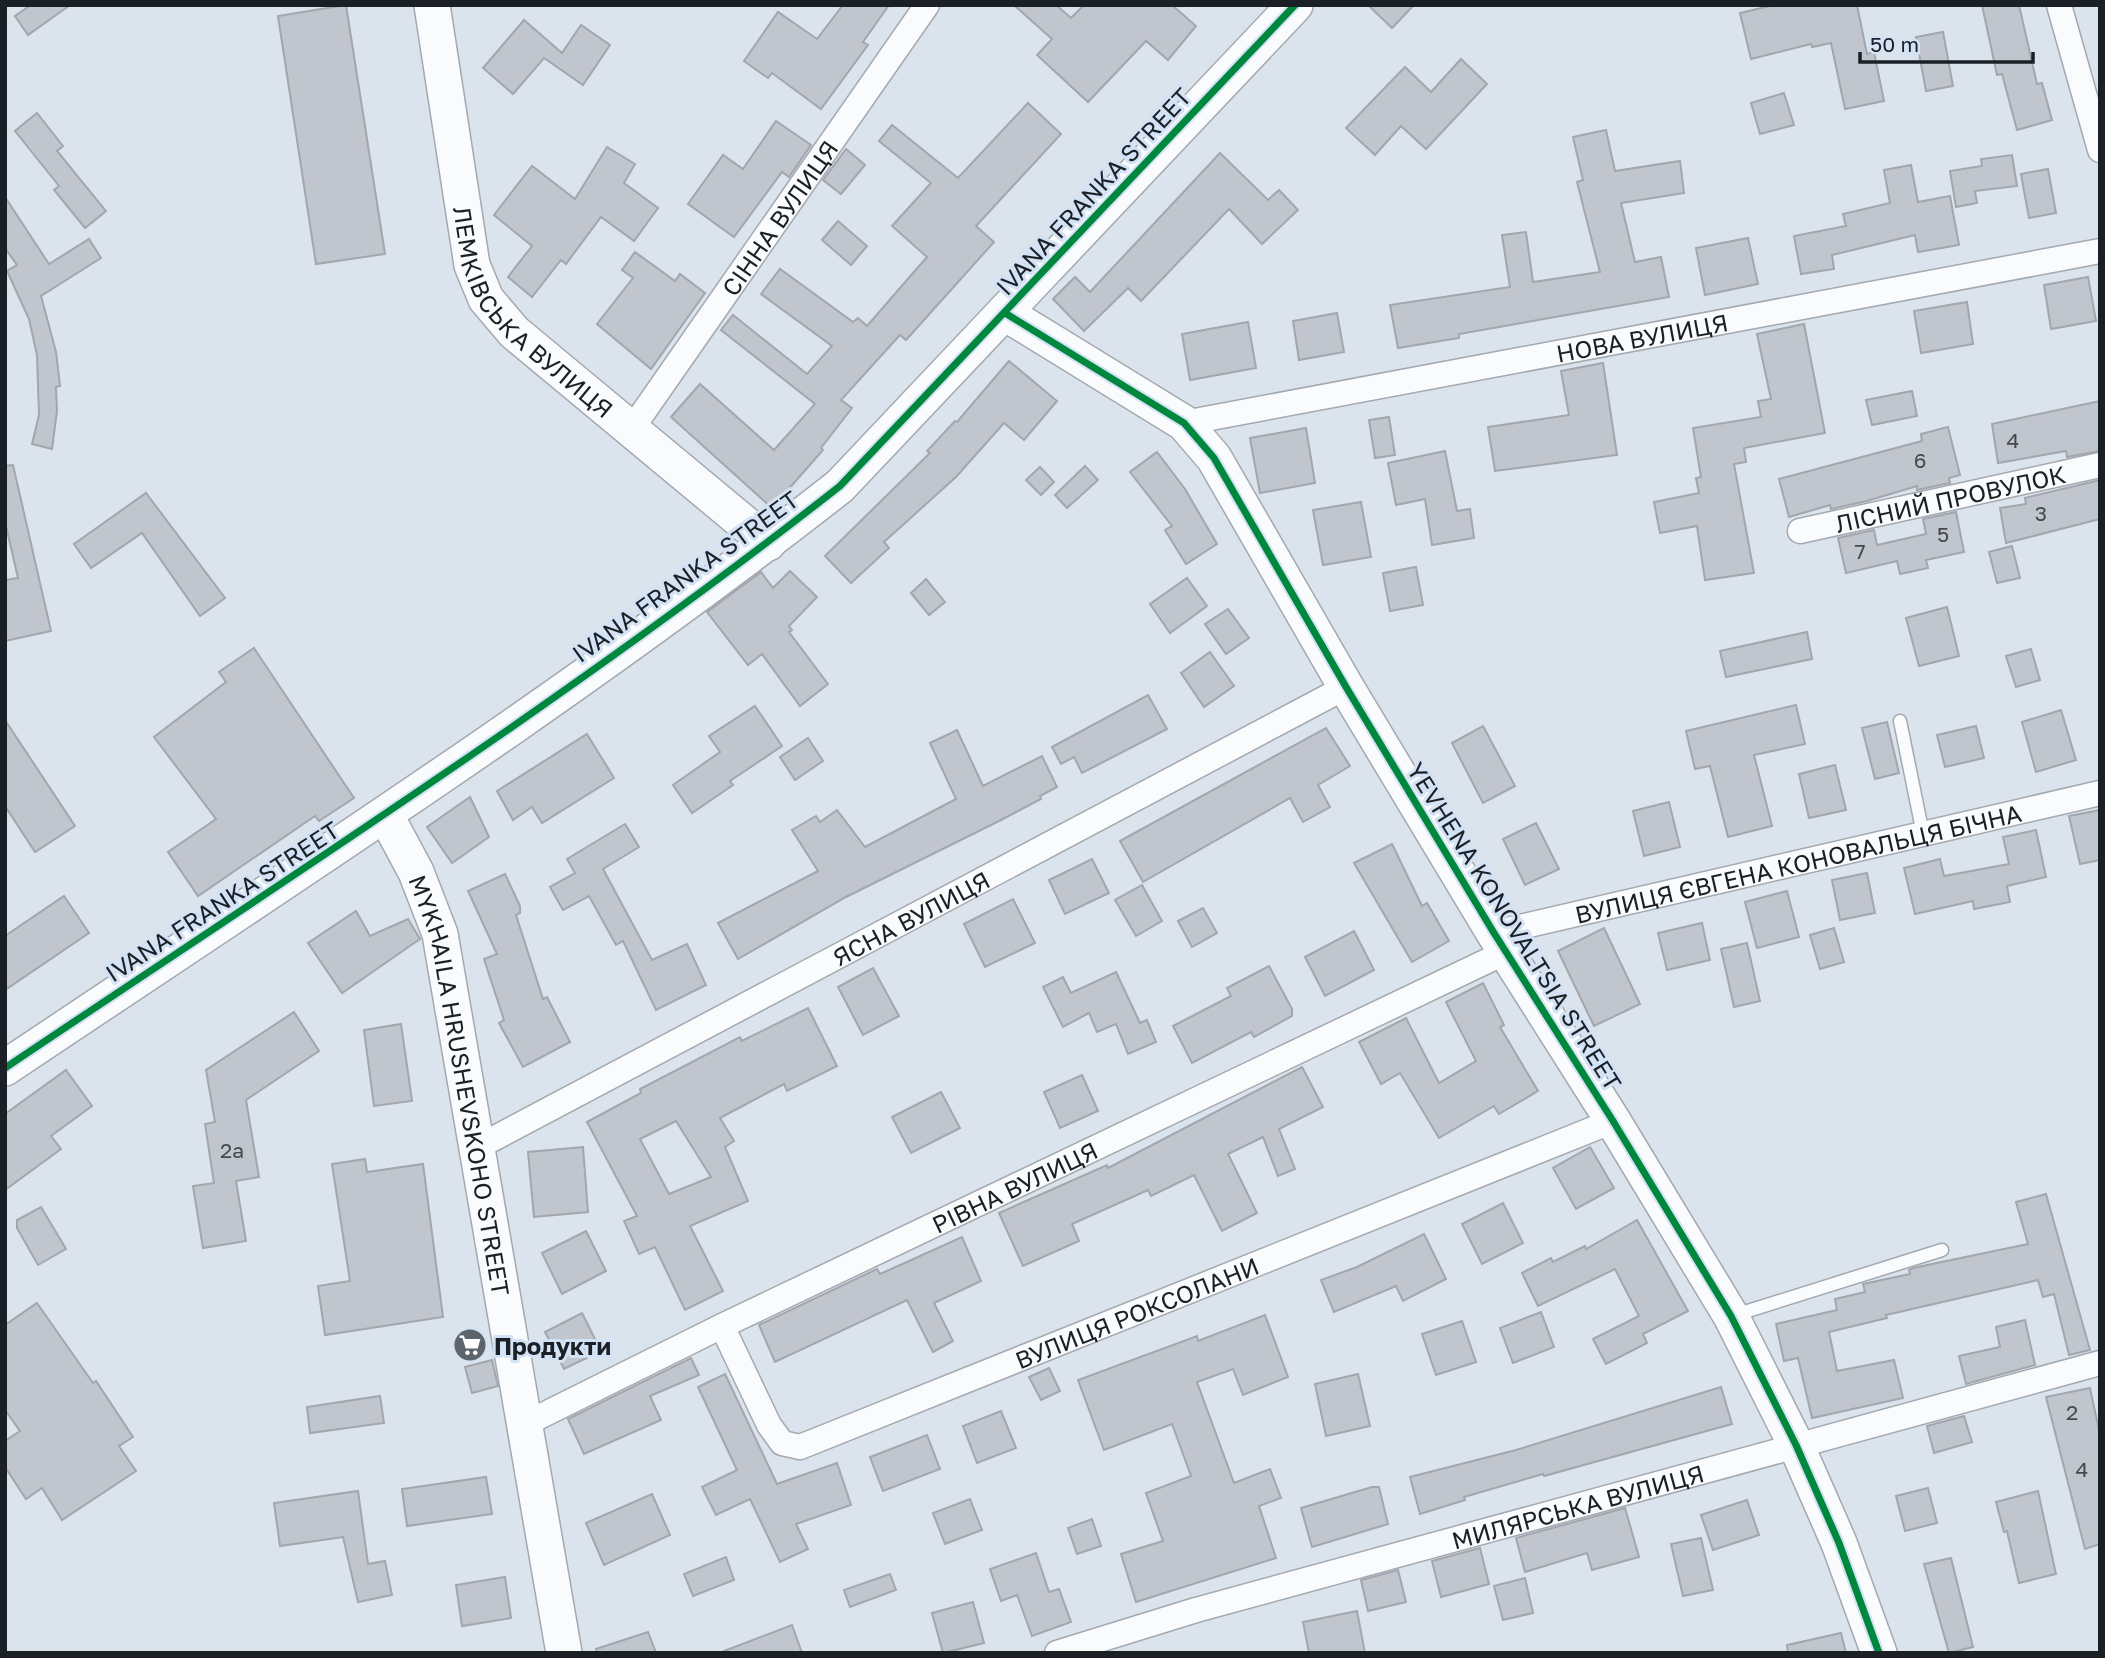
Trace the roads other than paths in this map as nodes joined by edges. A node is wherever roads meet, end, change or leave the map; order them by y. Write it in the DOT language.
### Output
graph roads {
  1 [pos="432,5"];
  2 [pos="927,5"];
  3 [pos="1295,5"];
  4 [pos="2059,5"];
  5 [pos="2098,139"];
  6 [pos="2100,251"];
  7 [pos="1005,313"];
  8 [pos="1184,423"];
  9 [pos="631,430"];
  10 [pos="2100,465"];
  11 [pos="1800,531"];
  12 [pos="768,543"];
  13 [pos="1346,687"];
  14 [pos="1900,721"];
  15 [pos="2100,793"];
  16 [pos="386,816"];
  17 [pos="1923,834"];
  18 [pos="1500,943"];
  19 [pos="5,1069"];
  20 [pos="1613,1121"];
  21 [pos="476,1149"];
  22 [pos="1942,1250"];
  23 [pos="1731,1316"];
  24 [pos="722,1326"];
  25 [pos="2100,1363"];
  26 [pos="525,1424"];
  27 [pos="1796,1445"];
  28 [pos="564,1653"];
  29 [pos="1058,1653"];
  30 [pos="1879,1653"];
  1 -- 9 [label="street, ЛЕМКІВСЬКА ВУЛИЦЯ"];
  2 -- 9 [label="street, СІННА ВУЛИЦЯ"];
  3 -- 7 [label="street, IVANA FRANKA STREET"];
  4 -- 5 [label="street"];
  6 -- 8 [label="street, НОВА ВУЛИЦЯ"];
  7 -- 8 [label="street, YEVHENA KONOVALTSIA STREET"];
  7 -- 12 [label="street, IVANA FRANKA STREET"];
  8 -- 13 [label="street, YEVHENA KONOVALTSIA STREET"];
  9 -- 12 [label="street, ЛЕМКІВСЬКА ВУЛИЦЯ"];
  10 -- 11 [label="street, ЛІСНИЙ ПРОВУЛОК"];
  12 -- 16 [label="street, IVANA FRANKA STREET"];
  13 -- 18 [label="street, YEVHENA KONOVALTSIA STREET"];
  13 -- 21 [label="street, ЯСНА ВУЛИЦЯ"];
  14 -- 17 [label="lane"];
  15 -- 17 [label="street, ВУЛИЦЯ ЄВГЕНА КОНОВАЛЬЦЯ БІЧНА"];
  16 -- 19 [label="street, IVANA FRANKA STREET"];
  16 -- 21 [label="street, MYKHAILA HRUSHEVSKOHO STREET"];
  17 -- 18 [label="street, ВУЛИЦЯ ЄВГЕНА КОНОВАЛЬЦЯ БІЧНА"];
  18 -- 20 [label="street, YEVHENA KONOVALTSIA STREET"];
  18 -- 24 [label="street, РІВНА ВУЛИЦЯ"];
  20 -- 23 [label="street, YEVHENA KONOVALTSIA STREET"];
  20 -- 24 [label="street, ВУЛИЦЯ РОКСОЛАНИ"];
  21 -- 26 [label="street, MYKHAILA HRUSHEVSKOHO STREET"];
  22 -- 23 [label="lane"];
  23 -- 27 [label="street, YEVHENA KONOVALTSIA STREET"];
  24 -- 26 [label="street, РІВНА ВУЛИЦЯ"];
  25 -- 27 [label="street, МИЛЯРСЬКА ВУЛИЦЯ"];
  26 -- 28 [label="street, MYKHAILA HRUSHEVSKOHO STREET"];
  27 -- 29 [label="street, МИЛЯРСЬКА ВУЛИЦЯ"];
  27 -- 30 [label="street, YEVHENA KONOVALTSIA STREET"];
}
